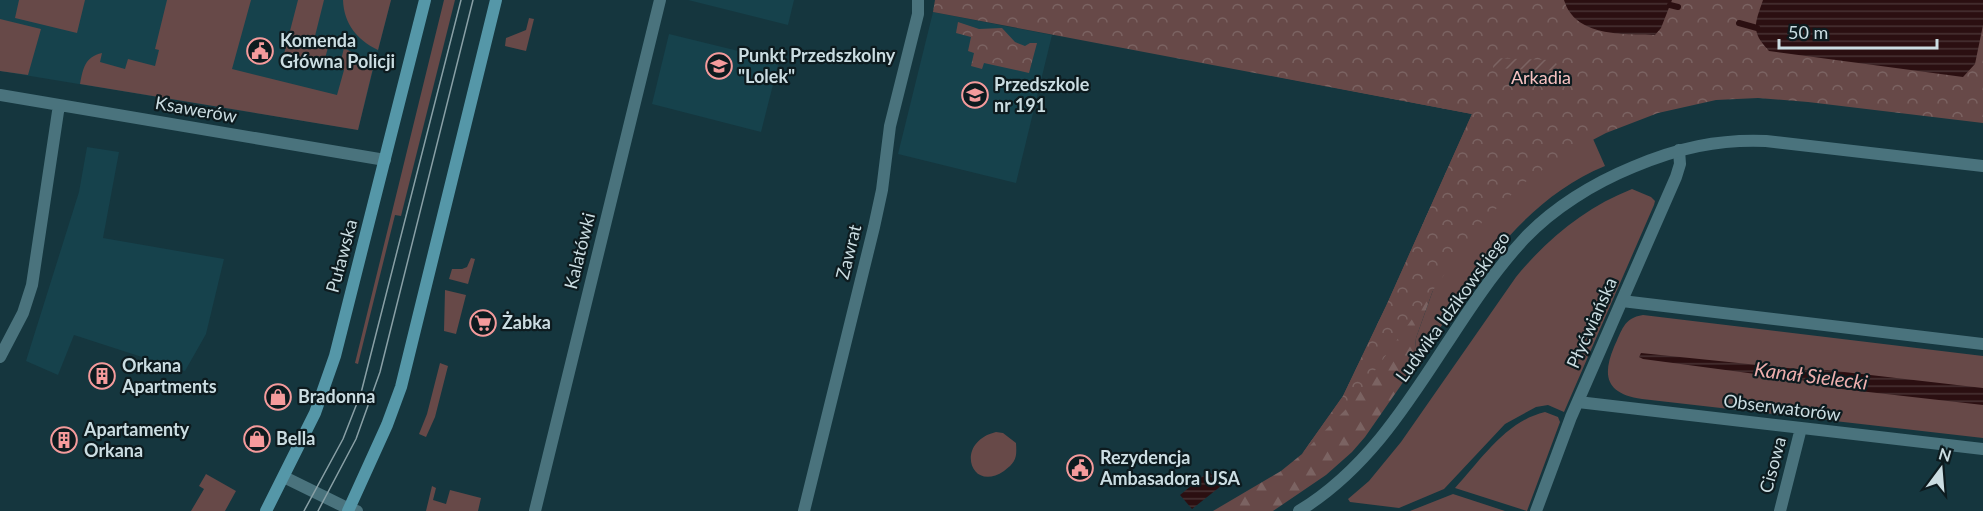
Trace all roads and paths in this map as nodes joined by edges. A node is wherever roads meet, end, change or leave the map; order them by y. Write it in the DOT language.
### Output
graph roads {
  1 [pos="425,0"];
  2 [pos="496,0"];
  3 [pos="660,0"];
  4 [pos="918,0"];
  5 [pos="0,95"];
  6 [pos="59,105"];
  7 [pos="1679,150"];
  8 [pos="385,160"];
  9 [pos="1983,166"];
  10 [pos="1622,301"];
  11 [pos="1983,344"];
  12 [pos="0,357"];
  13 [pos="1578,402"];
  14 [pos="1801,428"];
  15 [pos="1983,449"];
  16 [pos="284,477"];
  17 [pos="352,510"];
  18 [pos="266,511"];
  19 [pos="535,511"];
  20 [pos="804,511"];
  21 [pos="1299,511"];
  22 [pos="1536,511"];
  23 [pos="1780,511"];
  1 -- 8 [label="main road, Puławska"];
  2 -- 17 [label="main road"];
  3 -- 19 [label="street, Kalatówki"];
  4 -- 20 [label="street, Zawrat"];
  5 -- 6 [label="street, Ksawerów"];
  6 -- 8 [label="street, Ksawerów"];
  6 -- 12 [label="street"];
  7 -- 9 [label="street, Ludwika Idzikowskiego"];
  7 -- 10 [label="street, Płyćwiańska"];
  7 -- 21 [label="street, Ludwika Idzikowskiego"];
  8 -- 16 [label="main road, Puławska"];
  10 -- 11 [label="street"];
  10 -- 13 [label="street, Płyćwiańska"];
  13 -- 14 [label="street, Obserwatorów"];
  13 -- 22 [label="street, Płyćwiańska"];
  14 -- 15 [label="street, Obserwatorów"];
  14 -- 23 [label="street, Cisowa"];
  16 -- 17 [label="street"];
  16 -- 18 [label="main road, Puławska"];
}
